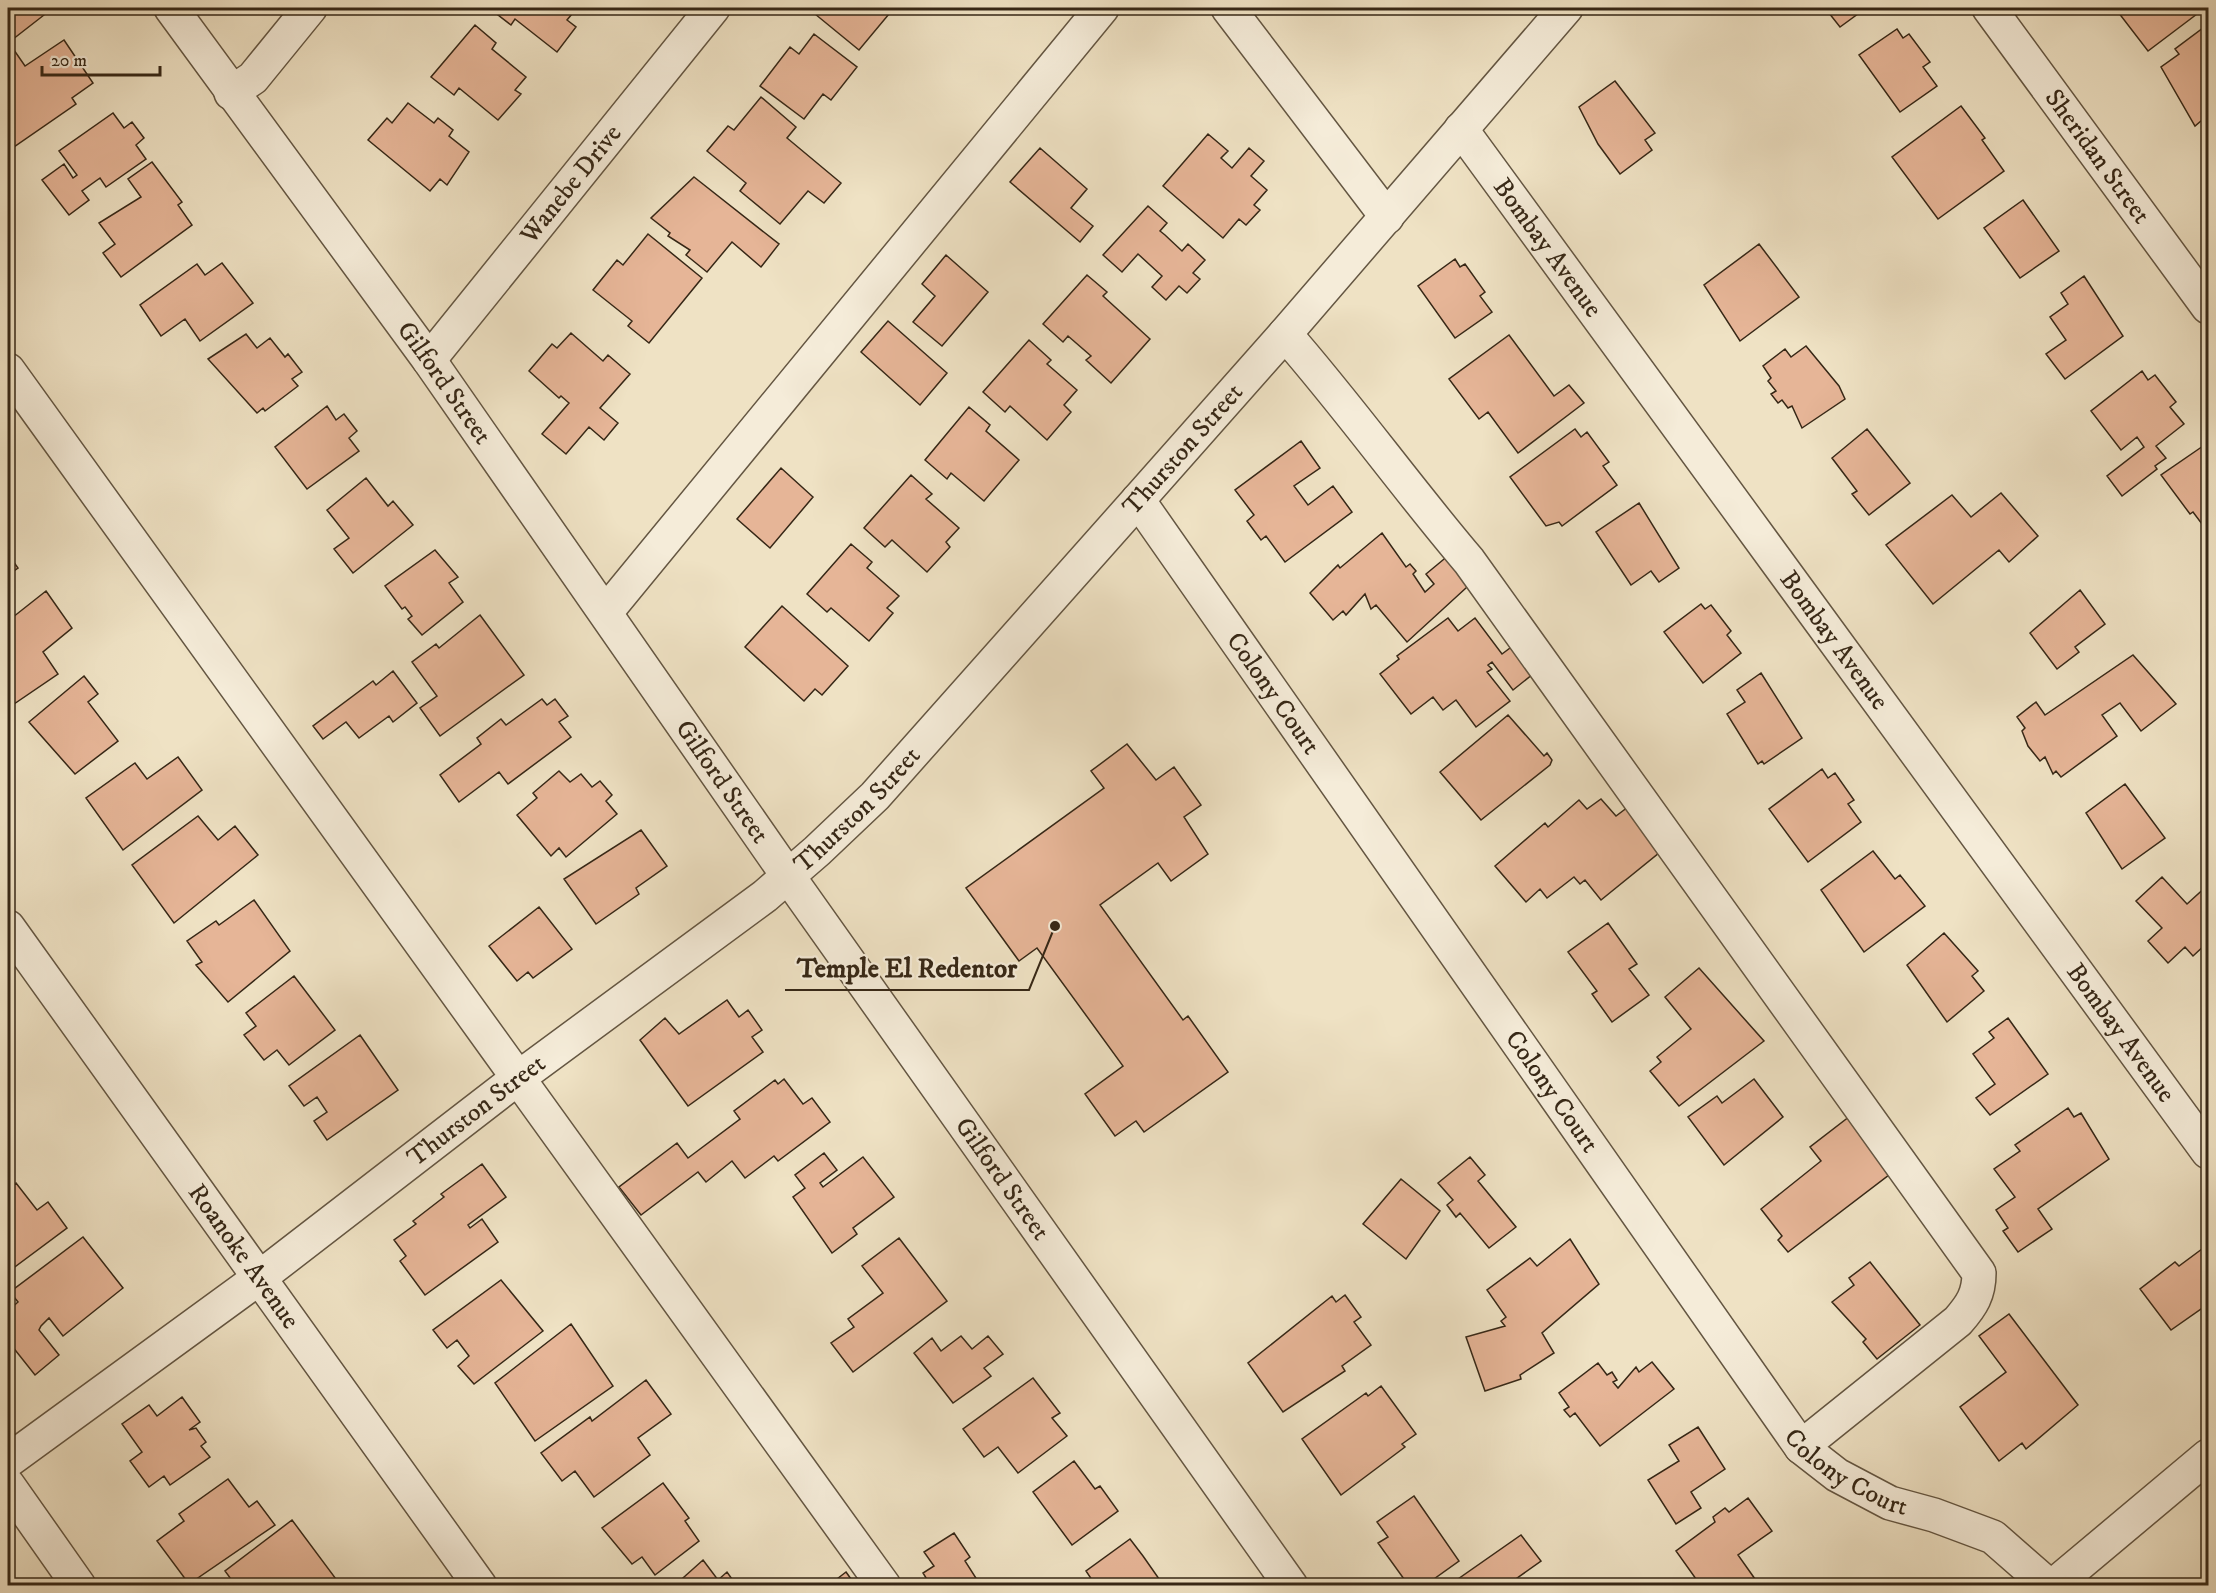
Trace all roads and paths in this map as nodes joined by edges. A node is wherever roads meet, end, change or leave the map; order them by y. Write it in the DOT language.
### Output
graph roads {
  1 [pos="171,8"];
  2 [pos="310,8"];
  3 [pos="713,8"];
  4 [pos="1102,8"];
  5 [pos="1228,8"];
  6 [pos="1566,8"];
  7 [pos="1989,8"];
  8 [pos="231,93"];
  9 [pos="1461,129"];
  10 [pos="1387,217"];
  11 [pos="2208,307"];
  12 [pos="1285,334"];
  13 [pos="429,360"];
  14 [pos="8,370"];
  15 [pos="1138,500"];
  16 [pos="606,612"];
  17 [pos="788,876"];
  18 [pos="8,927"];
  19 [pos="518,1078"];
  20 [pos="2208,1152"];
  21 [pos="259,1278"];
  22 [pos="1801,1447"];
  23 [pos="2208,1456"];
  24 [pos="8,1461"];
  25 [pos="8,1485"];
  26 [pos="79,1586"];
  27 [pos="480,1586"];
  28 [pos="884,1586"];
  29 [pos="1291,1586"];
  30 [pos="2051,1586"];
  1 -- 8 [label="street, Gilford Street"];
  2 -- 8 [label="street"];
  3 -- 13 [label="street, Wanebe Drive"];
  4 -- 16 [label="street"];
  5 -- 10 [label="street"];
  6 -- 9 [label="street, Thurston Street"];
  7 -- 11 [label="street, Sheridan Street"];
  8 -- 13 [label="street, Gilford Street"];
  9 -- 10 [label="street, Thurston Street"];
  9 -- 20 [label="street, Bombay Avenue"];
  10 -- 12 [label="street, Thurston Street"];
  12 -- 15 [label="street, Thurston Street"];
  12 -- 22 [label="street"];
  13 -- 16 [label="street, Gilford Street"];
  14 -- 19 [label="street"];
  15 -- 17 [label="street, Thurston Street"];
  15 -- 22 [label="street, Colony Court"];
  16 -- 17 [label="street, Gilford Street"];
  17 -- 19 [label="street, Thurston Street"];
  17 -- 29 [label="street, Gilford Street"];
  18 -- 21 [label="street, Roanoke Avenue"];
  19 -- 21 [label="street, Thurston Street"];
  19 -- 28 [label="street"];
  21 -- 24 [label="street, Thurston Street"];
  21 -- 27 [label="street, Roanoke Avenue"];
  22 -- 30 [label="street, Colony Court"];
  23 -- 30 [label="street"];
  25 -- 26 [label="street"];
}
